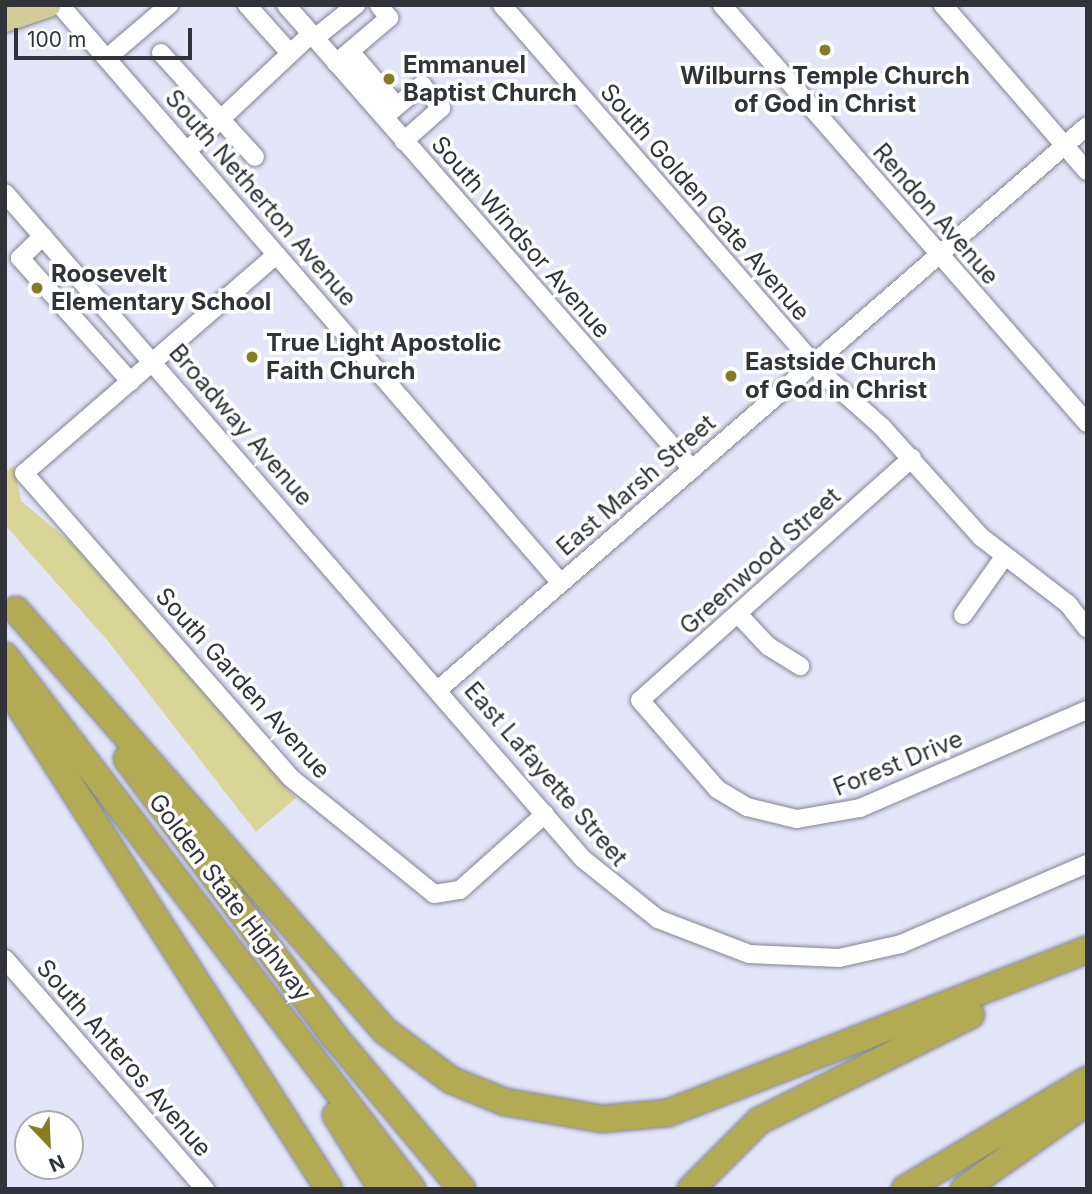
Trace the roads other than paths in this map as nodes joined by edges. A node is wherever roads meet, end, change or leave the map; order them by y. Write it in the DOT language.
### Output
graph roads {
  1 [pos="48,5"];
  2 [pos="60,5"];
  3 [pos="169,5"];
  4 [pos="247,5"];
  5 [pos="286,5"];
  6 [pos="356,5"];
  7 [pos="379,5"];
  8 [pos="502,5"];
  9 [pos="722,5"];
  10 [pos="943,5"];
  11 [pos="5,20"];
  12 [pos="313,36"];
  13 [pos="162,53"];
  14 [pos="290,53"];
  15 [pos="343,57"];
  16 [pos="107,58"];
  17 [pos="391,112"];
  18 [pos="220,123"];
  19 [pos="1087,126"];
  20 [pos="404,141"];
  21 [pos="1064,145"];
  22 [pos="188,150"];
  23 [pos="255,157"];
  24 [pos="1087,172"];
  25 [pos="5,193"];
  26 [pos="43,236"];
  27 [pos="276,255"];
  28 [pos="938,255"];
  29 [pos="154,363"];
  30 [pos="813,363"];
  31 [pos="131,382"];
  32 [pos="1087,423"];
  33 [pos="912,458"];
  34 [pos="692,469"];
  35 [pos="1004,557"];
  36 [pos="561,583"];
  37 [pos="11,605"];
  38 [pos="738,614"];
  39 [pos="963,615"];
  40 [pos="1087,628"];
  41 [pos="5,656"];
  42 [pos="800,666"];
  43 [pos="5,683"];
  44 [pos="439,689"];
  45 [pos="640,700"];
  46 [pos="1087,710"];
  47 [pos="545,814"];
  48 [pos="1087,864"];
  49 [pos="1087,950"];
  50 [pos="5,959"];
  51 [pos="1087,961"];
  52 [pos="315,1064"];
  53 [pos="1087,1080"];
  54 [pos="1087,1102"];
  55 [pos="205,1189"];
  56 [pos="329,1189"];
  57 [pos="383,1189"];
  58 [pos="412,1189"];
  59 [pos="462,1189"];
  60 [pos="691,1189"];
  61 [pos="905,1189"];
  62 [pos="964,1189"];
  1 -- 11 [label="main road"];
  2 -- 16 [label="street, South Netherton Avenue"];
  3 -- 16 [label="street"];
  4 -- 14 [label="street"];
  5 -- 12 [label="street, South Windsor Avenue"];
  6 -- 12 [label="street"];
  7 -- 15 [label="street"];
  8 -- 30 [label="street, South Golden Gate Avenue"];
  9 -- 28 [label="street, Rendon Avenue"];
  10 -- 21 [label="street"];
  12 -- 14 [label="street"];
  12 -- 15 [label="street, South Windsor Avenue"];
  13 -- 18 [label="street"];
  14 -- 18 [label="street"];
  15 -- 17 [label="street, South Windsor Avenue"];
  16 -- 22 [label="street, South Netherton Avenue"];
  17 -- 20 [label="street, South Windsor Avenue"];
  17 -- 20 [label="street"];
  18 -- 22 [label="street"];
  18 -- 23 [label="street"];
  19 -- 21 [label="street, East Marsh Street"];
  20 -- 34 [label="street, South Windsor Avenue"];
  21 -- 24 [label="street"];
  21 -- 28 [label="street, East Marsh Street"];
  22 -- 27 [label="street, South Netherton Avenue"];
  25 -- 26 [label="street, Broadway Avenue"];
  26 -- 29 [label="street, Broadway Avenue"];
  26 -- 31 [label="street"];
  27 -- 29 [label="street"];
  27 -- 36 [label="street, South Netherton Avenue"];
  28 -- 30 [label="street, East Marsh Street"];
  28 -- 32 [label="street, Rendon Avenue"];
  29 -- 31 [label="street"];
  29 -- 44 [label="street, Broadway Avenue"];
  30 -- 33 [label="street, South Golden Gate Avenue"];
  30 -- 34 [label="street, East Marsh Street"];
  31 -- 47 [label="street, South Garden Avenue"];
  33 -- 35 [label="street, South Golden Gate Avenue"];
  33 -- 38 [label="street, Greenwood Street"];
  34 -- 36 [label="street, East Marsh Street"];
  35 -- 39 [label="street"];
  35 -- 40 [label="street, South Golden Gate Avenue"];
  36 -- 44 [label="street, East Marsh Street"];
  37 -- 49 [label="highway"];
  37 -- 59 [label="highway, Golden State Highway"];
  38 -- 42 [label="street"];
  38 -- 45 [label="street, Greenwood Street"];
  41 -- 52 [label="highway, Golden State Highway"];
  43 -- 56 [label="highway"];
  44 -- 47 [label="street, East Lafayette Street"];
  45 -- 46 [label="street, Forest Drive"];
  47 -- 48 [label="street, East Lafayette Street"];
  50 -- 55 [label="street, South Anteros Avenue"];
  51 -- 60 [label="highway"];
  52 -- 57 [label="highway"];
  52 -- 58 [label="highway, Golden State Highway"];
  53 -- 61 [label="highway"];
  54 -- 62 [label="highway"];
}
